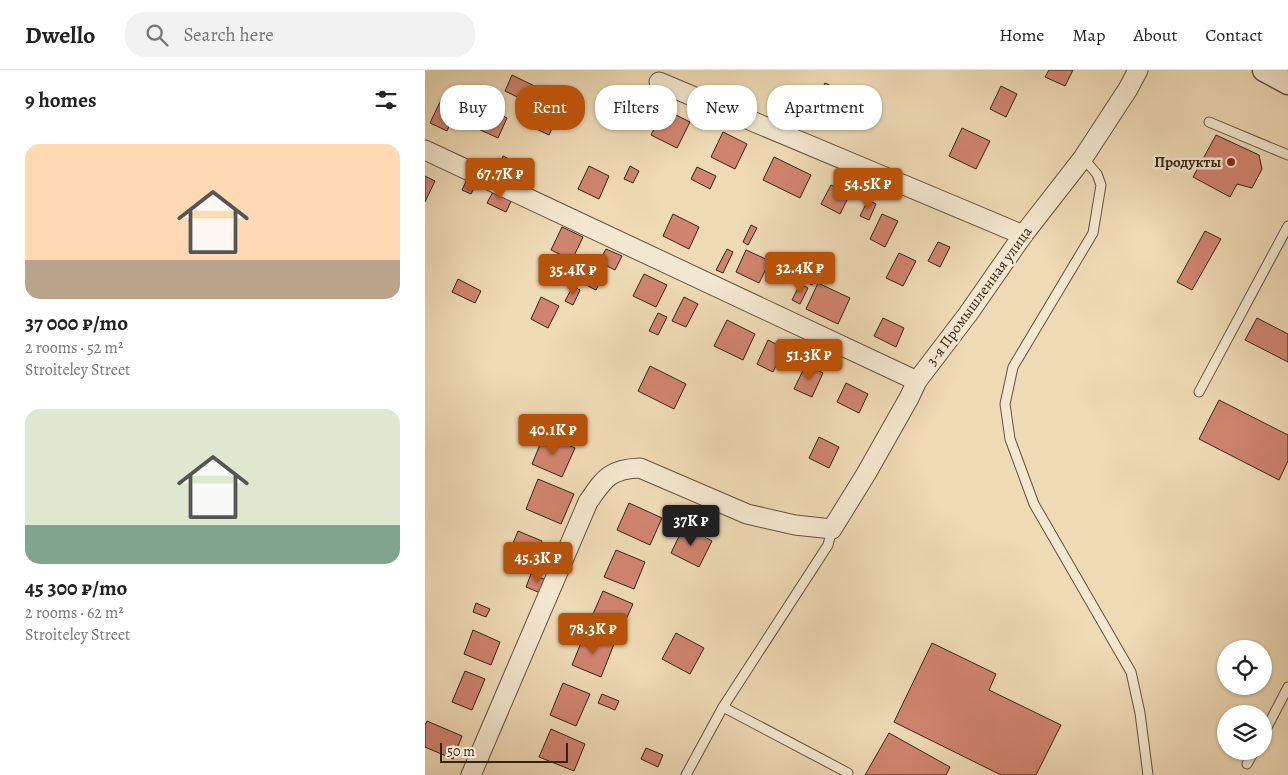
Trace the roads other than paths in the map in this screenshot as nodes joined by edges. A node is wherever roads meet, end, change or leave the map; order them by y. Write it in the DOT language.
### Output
graph roads {
  1 [pos="1138,70"];
  2 [pos="1264,70"];
  3 [pos="659,82"];
  4 [pos="1288,84"];
  5 [pos="1209,122"];
  6 [pos="425,150"];
  7 [pos="1288,155"];
  8 [pos="1083,158"];
  9 [pos="1288,226"];
  10 [pos="1023,235"];
  11 [pos="917,381"];
  12 [pos="1199,392"];
  13 [pos="832,529"];
  14 [pos="1288,687"];
  15 [pos="723,707"];
  16 [pos="1272,717"];
  17 [pos="1249,760"];
  18 [pos="1247,764"];
  19 [pos="848,773"];
  20 [pos="471,775"];
  21 [pos="686,775"];
  22 [pos="1148,775"];
  1 -- 8 [label="street, 3-я Промышленная улица"];
  2 -- 4 [label="street"];
  3 -- 10 [label="street"];
  5 -- 7 [label="lane"];
  6 -- 11 [label="street"];
  8 -- 10 [label="street, 3-я Промышленная улица"];
  8 -- 22 [label="lane"];
  9 -- 12 [label="lane"];
  10 -- 11 [label="street, 3-я Промышленная улица"];
  11 -- 13 [label="street, 3-я Промышленная улица"];
  13 -- 15 [label="lane"];
  13 -- 20 [label="street"];
  14 -- 16 [label="lane"];
  15 -- 19 [label="lane"];
  15 -- 21 [label="lane"];
  17 -- 18 [label="lane"];
}
